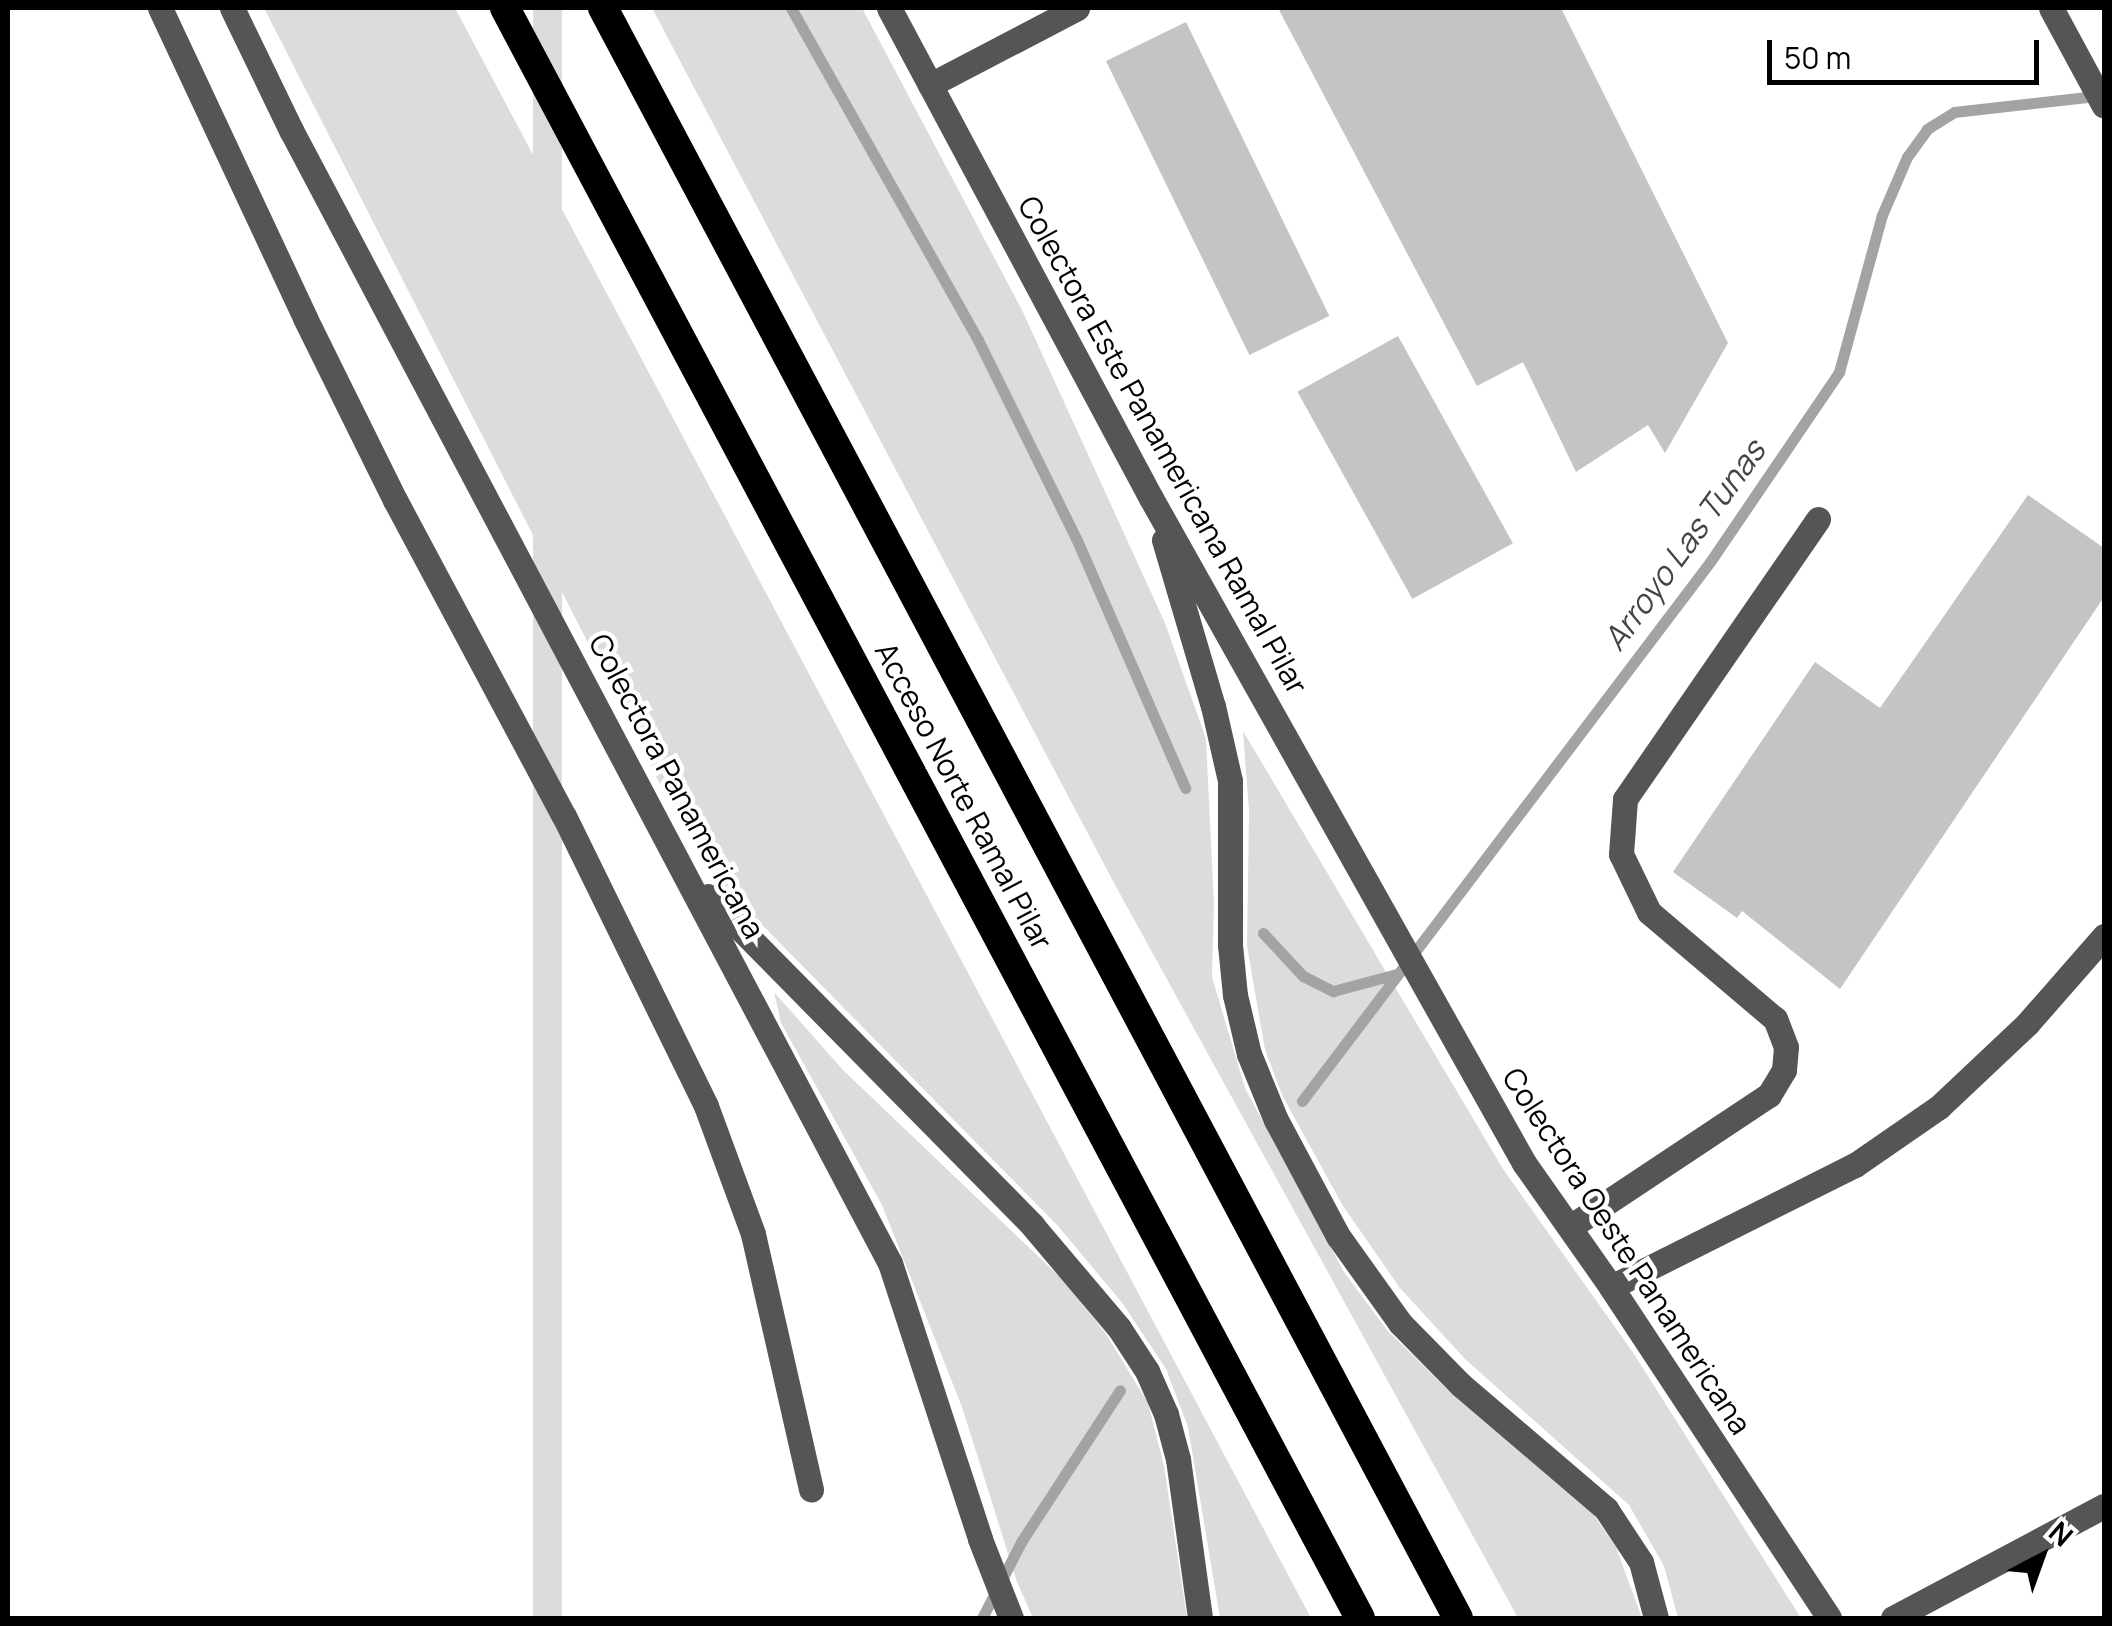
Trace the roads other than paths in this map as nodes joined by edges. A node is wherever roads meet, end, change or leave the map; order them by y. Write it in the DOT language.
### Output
graph roads {
  1 [pos="160,8"];
  2 [pos="232,8"];
  3 [pos="505,8"];
  4 [pos="604,8"];
  5 [pos="888,8"];
  6 [pos="1077,8"];
  7 [pos="2050,8"];
  8 [pos="930,85"];
  9 [pos="2104,106"];
  10 [pos="1151,498"];
  11 [pos="1818,518"];
  12 [pos="688,874"];
  13 [pos="1385,911"];
  14 [pos="2104,936"];
  15 [pos="1570,1228"];
  16 [pos="1611,1287"];
  17 [pos="811,1489"];
  18 [pos="2104,1506"];
  19 [pos="1011,1618"];
  20 [pos="1200,1618"];
  21 [pos="1360,1618"];
  22 [pos="1458,1618"];
  23 [pos="1656,1618"];
  24 [pos="1829,1618"];
  25 [pos="1893,1618"];
  1 -- 17 [label="street"];
  2 -- 12 [label="street, Colectora Panamericana"];
  3 -- 21 [label="highway, Acceso Norte Ramal Pilar"];
  4 -- 22 [label="highway, Acceso Norte Ramal Pilar"];
  5 -- 8 [label="street, Colectora Este Panamericana Ramal Pilar"];
  6 -- 8 [label="street"];
  7 -- 9 [label="street"];
  8 -- 10 [label="street, Colectora Este Panamericana Ramal Pilar"];
  10 -- 13 [label="street, Colectora Este Panamericana Ramal Pilar"];
  10 -- 23 [label="street"];
  11 -- 15 [label="street"];
  12 -- 19 [label="street, Colectora Panamericana"];
  12 -- 20 [label="street"];
  13 -- 15 [label="street, Colectora Oeste Panamericana"];
  14 -- 16 [label="street"];
  15 -- 16 [label="street, Colectora Oeste Panamericana"];
  16 -- 24 [label="street, Colectora Oeste Panamericana"];
  18 -- 25 [label="street"];
}
